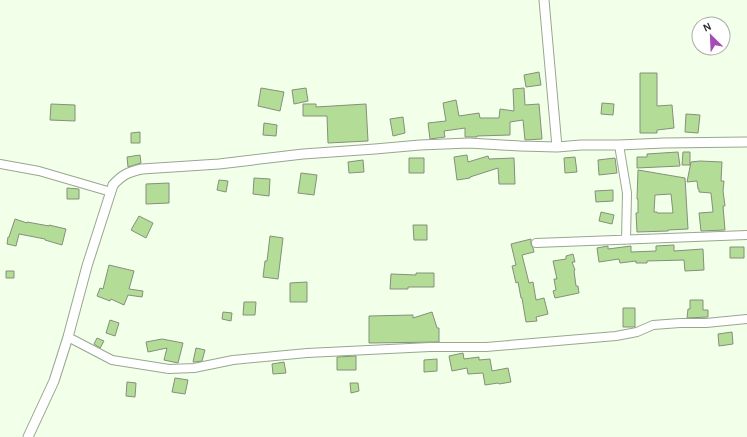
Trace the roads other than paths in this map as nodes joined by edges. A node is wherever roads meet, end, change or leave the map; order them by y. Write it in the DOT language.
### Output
graph roads {
  1 [pos="544,0"];
  2 [pos="747,142"];
  3 [pos="619,145"];
  4 [pos="557,147"];
  5 [pos="0,164"];
  6 [pos="111,192"];
  7 [pos="747,235"];
  8 [pos="626,240"];
  9 [pos="536,243"];
  10 [pos="747,319"];
  11 [pos="68,337"];
  12 [pos="28,437"];
  1 -- 4 [label="street"];
  2 -- 3 [label="street"];
  3 -- 4 [label="street"];
  3 -- 8 [label="street"];
  4 -- 6 [label="street"];
  5 -- 6 [label="street"];
  6 -- 11 [label="street"];
  7 -- 8 [label="street"];
  8 -- 9 [label="street"];
  10 -- 11 [label="street"];
  11 -- 12 [label="street"];
}
